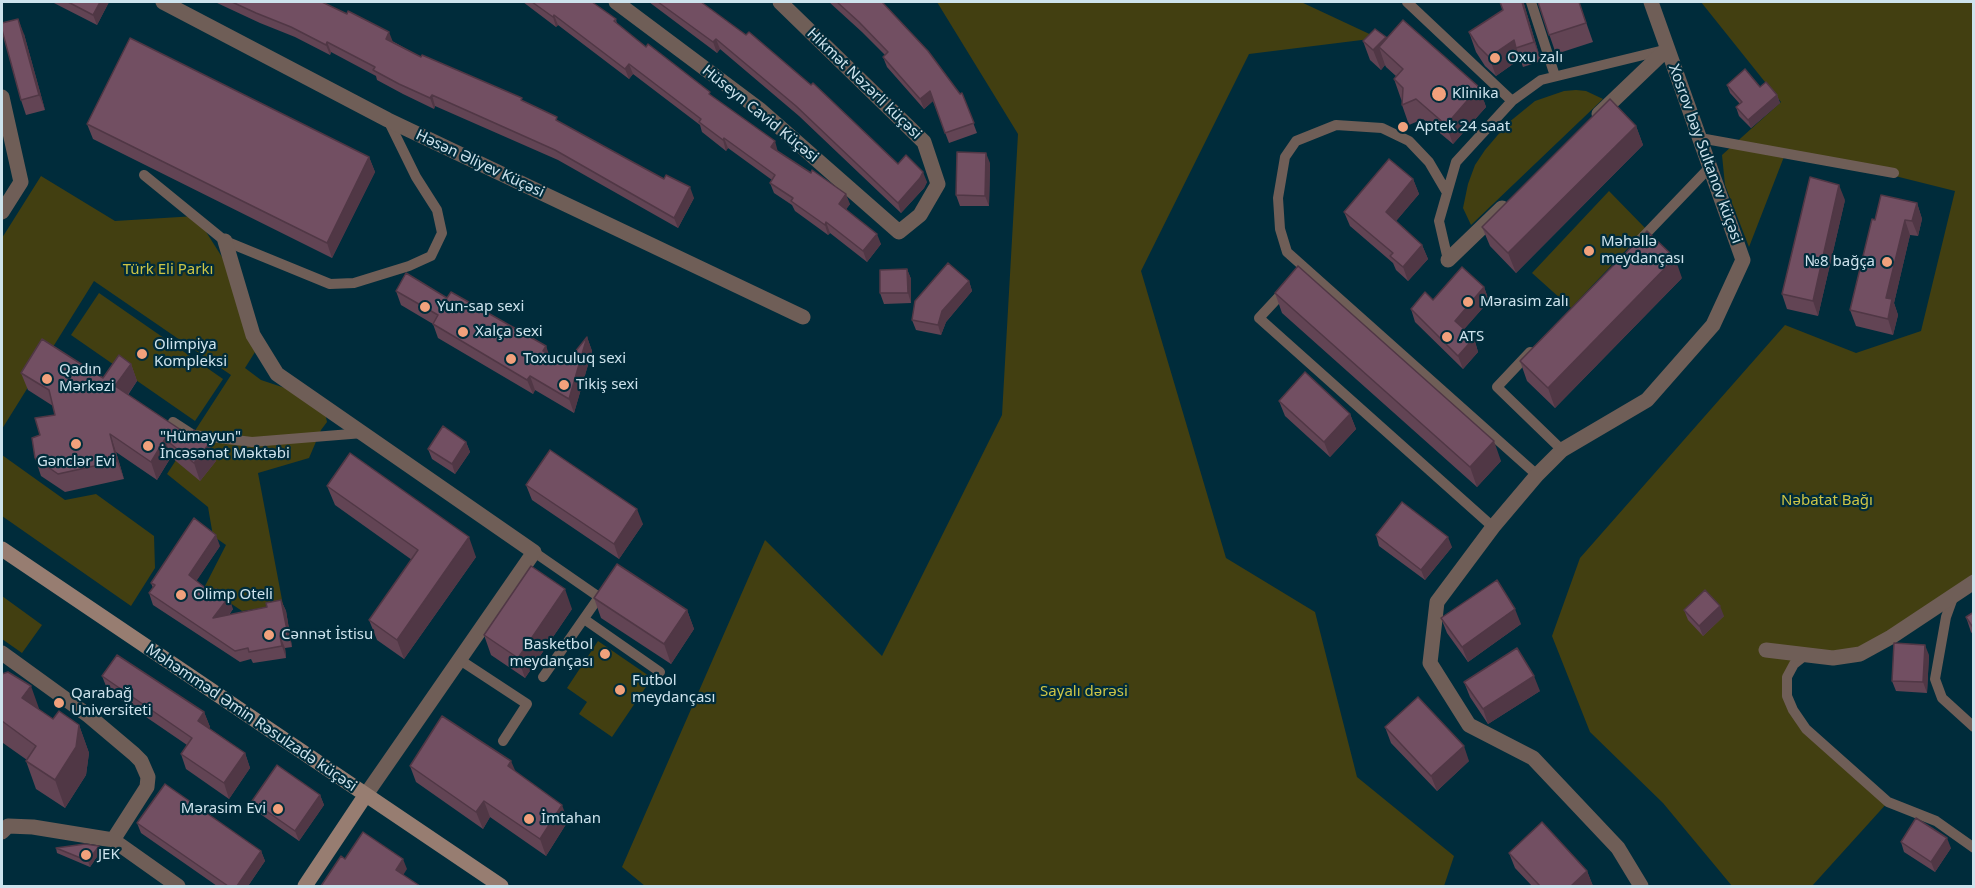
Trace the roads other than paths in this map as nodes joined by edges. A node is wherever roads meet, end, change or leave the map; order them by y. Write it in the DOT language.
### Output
graph roads {
  1 [pos="163,2"];
  2 [pos="616,2"];
  3 [pos="780,2"];
  4 [pos="1407,2"];
  5 [pos="1531,2"];
  6 [pos="1651,2"];
  7 [pos="1667,49"];
  8 [pos="1555,76"];
  9 [pos="2,97"];
  10 [pos="1512,100"];
  11 [pos="387,120"];
  12 [pos="1591,122"];
  13 [pos="1700,138"];
  14 [pos="1710,167"];
  15 [pos="1894,173"];
  16 [pos="144,175"];
  17 [pos="1446,191"];
  18 [pos="1515,195"];
  19 [pos="2,212"];
  20 [pos="899,232"];
  21 [pos="225,241"];
  22 [pos="1628,252"];
  23 [pos="1448,260"];
  24 [pos="1305,268"];
  25 [pos="803,317"];
  26 [pos="1538,345"];
  27 [pos="172,422"];
  28 [pos="363,433"];
  29 [pos="1562,450"];
  30 [pos="1537,475"];
  31 [pos="1493,526"];
  32 [pos="2,549"];
  33 [pos="534,552"];
  34 [pos="1974,582"];
  35 [pos="1954,594"];
  36 [pos="584,619"];
  37 [pos="1766,650"];
  38 [pos="1804,656"];
  39 [pos="3,657"];
  40 [pos="460,660"];
  41 [pos="660,672"];
  42 [pos="543,677"];
  43 [pos="1974,727"];
  44 [pos="503,741"];
  45 [pos="365,796"];
  46 [pos="2,832"];
  47 [pos="113,840"];
  48 [pos="1974,848"];
  49 [pos="178,886"];
  50 [pos="305,886"];
  51 [pos="501,886"];
  52 [pos="1641,886"];
  1 -- 11 [label="street, Həsən Əliyev Küçəsi"];
  2 -- 20 [label="street, Hüseyn Cavid Küçəsi"];
  3 -- 20 [label="street, Hikmət Nəzərli küçəsi"];
  4 -- 10 [label="lane"];
  5 -- 8 [label="lane"];
  6 -- 7 [label="street, Xosrov bəy Sultanov küçəsi"];
  7 -- 8 [label="lane"];
  7 -- 12 [label="street"];
  7 -- 13 [label="street, Xosrov bəy Sultanov küçəsi"];
  8 -- 10 [label="lane"];
  9 -- 19 [label="street"];
  10 -- 17 [label="lane"];
  11 -- 21 [label="lane"];
  11 -- 25 [label="street, Həsən Əliyev Küçəsi"];
  13 -- 14 [label="street, Xosrov bəy Sultanov küçəsi"];
  13 -- 15 [label="lane"];
  14 -- 22 [label="lane"];
  14 -- 29 [label="street, Xosrov bəy Sultanov küçəsi"];
  16 -- 21 [label="lane"];
  17 -- 23 [label="lane"];
  17 -- 24 [label="lane"];
  18 -- 23 [label="street"];
  21 -- 28 [label="street"];
  24 -- 30 [label="lane"];
  24 -- 31 [label="lane"];
  26 -- 29 [label="lane"];
  27 -- 28 [label="lane"];
  28 -- 33 [label="street"];
  29 -- 30 [label="street, Xosrov bəy Sultanov küçəsi"];
  30 -- 31 [label="street, Xosrov bəy Sultanov küçəsi"];
  31 -- 52 [label="street, Xosrov bəy Sultanov küçəsi"];
  32 -- 45 [label="main road, Məhəmməd Əmin Rəsulzadə küçəsi"];
  33 -- 36 [label="lane"];
  33 -- 40 [label="street"];
  34 -- 35 [label="street"];
  35 -- 38 [label="street"];
  35 -- 43 [label="lane"];
  36 -- 41 [label="lane"];
  36 -- 42 [label="lane"];
  37 -- 38 [label="street"];
  38 -- 48 [label="lane"];
  39 -- 47 [label="street"];
  40 -- 44 [label="lane"];
  40 -- 45 [label="street"];
  45 -- 50 [label="main road"];
  45 -- 51 [label="main road, Məhəmməd Əmin Rəsulzadə küçəsi"];
  46 -- 47 [label="street"];
  47 -- 49 [label="street"];
}
